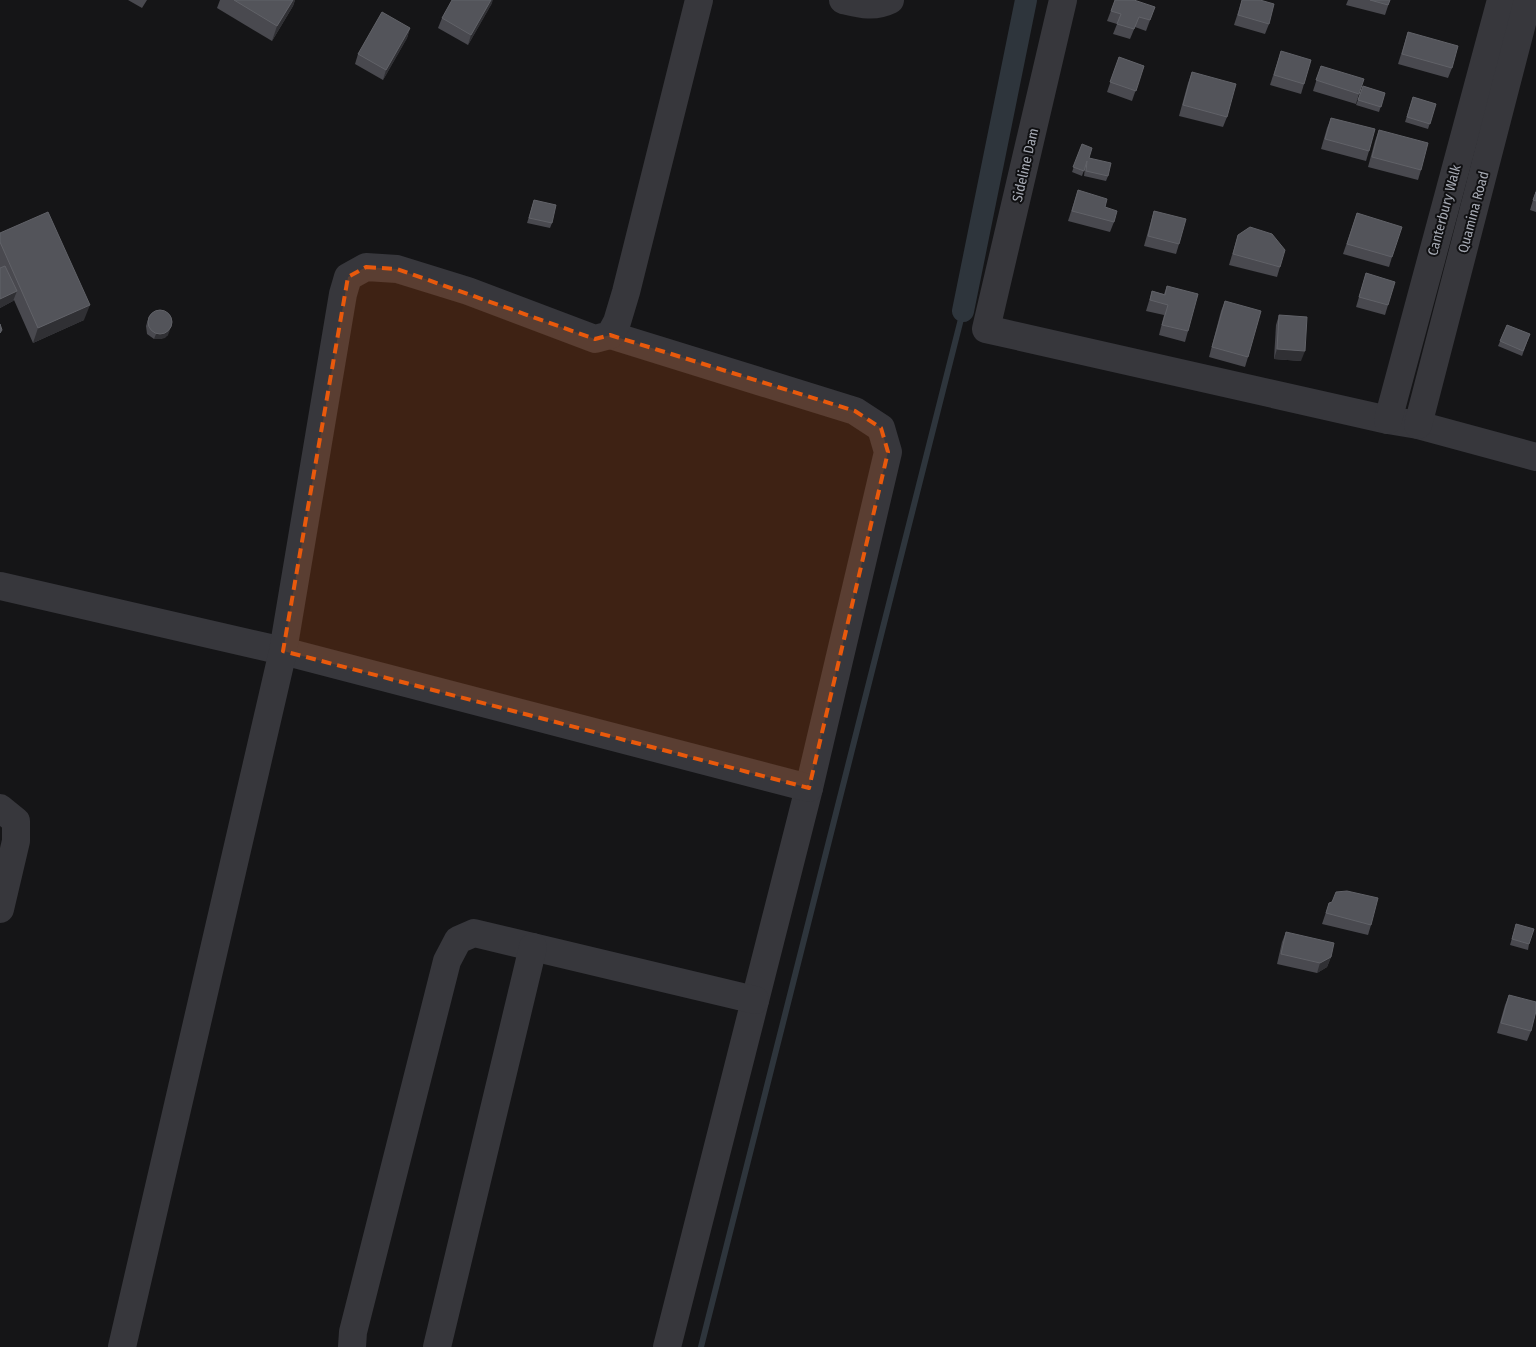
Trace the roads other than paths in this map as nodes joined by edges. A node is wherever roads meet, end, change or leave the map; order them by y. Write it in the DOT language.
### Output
graph roads {
  1 [pos="700,0"];
  2 [pos="843,0"];
  3 [pos="890,0"];
  4 [pos="1063,0"];
  5 [pos="1501,0"];
  6 [pos="1528,0"];
  7 [pos="610,335"];
  8 [pos="1388,420"];
  9 [pos="1418,425"];
  10 [pos="1536,457"];
  11 [pos="0,586"];
  12 [pos="283,652"];
  13 [pos="809,788"];
  14 [pos="0,808"];
  15 [pos="0,909"];
  16 [pos="533,947"];
  17 [pos="755,1000"];
  18 [pos="122,1347"];
  19 [pos="352,1347"];
  20 [pos="437,1347"];
  21 [pos="667,1347"];
  1 -- 7 [label="street"];
  2 -- 3 [label="street"];
  4 -- 8 [label="street, Sideline Dam"];
  5 -- 8 [label="street, Canterbury Walk"];
  6 -- 9 [label="street, Quamina Road"];
  7 -- 12 [label="street"];
  7 -- 13 [label="street"];
  8 -- 9 [label="street"];
  9 -- 10 [label="street"];
  11 -- 12 [label="street"];
  12 -- 13 [label="street"];
  12 -- 18 [label="street"];
  13 -- 17 [label="street"];
  14 -- 15 [label="street"];
  16 -- 17 [label="street"];
  16 -- 19 [label="street"];
  16 -- 20 [label="street"];
  17 -- 21 [label="street"];
}
